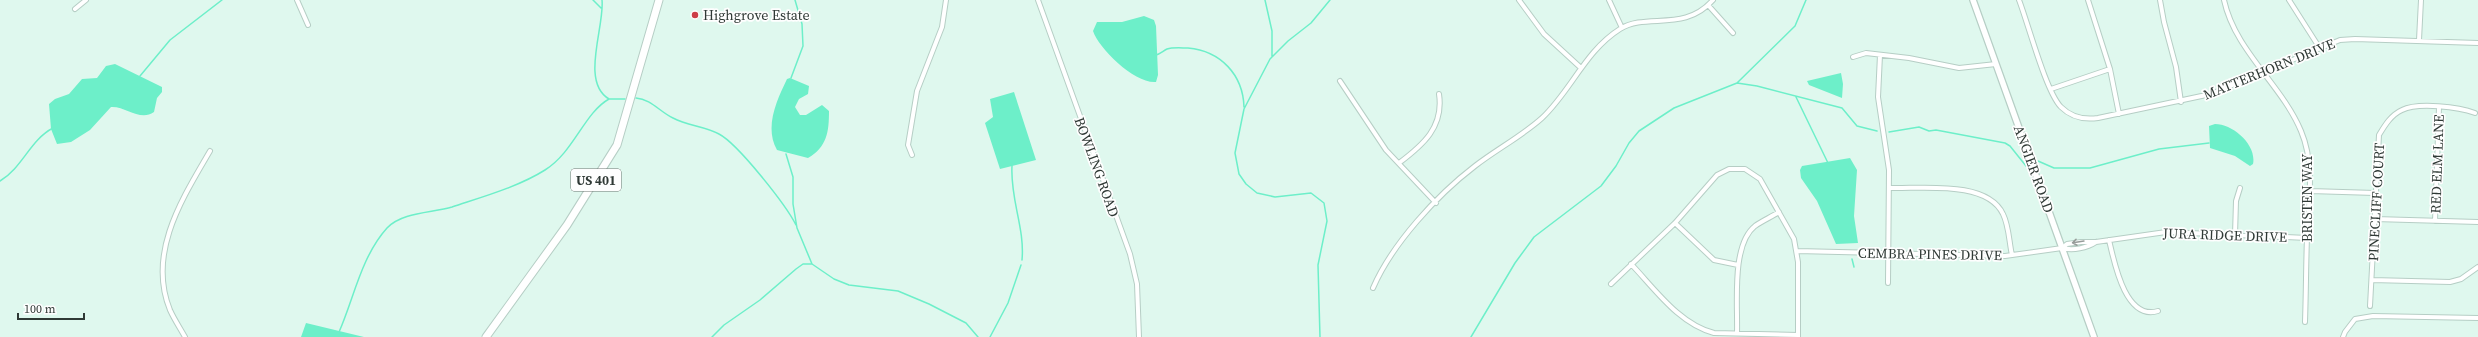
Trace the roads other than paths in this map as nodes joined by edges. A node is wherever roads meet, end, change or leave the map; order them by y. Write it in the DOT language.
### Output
graph roads {
  1 [pos="86,0"];
  2 [pos="297,0"];
  3 [pos="659,0"];
  4 [pos="946,0"];
  5 [pos="1038,0"];
  6 [pos="1519,0"];
  7 [pos="1608,0"];
  8 [pos="1712,0"];
  9 [pos="1973,0"];
  10 [pos="2019,0"];
  11 [pos="2088,0"];
  12 [pos="2160,0"];
  13 [pos="2224,0"];
  14 [pos="2289,0"];
  15 [pos="2421,0"];
  16 [pos="1708,5"];
  17 [pos="75,9"];
  18 [pos="308,25"];
  19 [pos="1622,28"];
  20 [pos="1733,33"];
  21 [pos="2420,40"];
  22 [pos="2478,43"];
  23 [pos="2319,47"];
  24 [pos="1880,55"];
  25 [pos="1853,57"];
  26 [pos="1996,64"];
  27 [pos="1580,68"];
  28 [pos="2110,69"];
  29 [pos="2263,72"];
  30 [pos="1340,81"];
  31 [pos="2051,90"];
  32 [pos="1439,94"];
  33 [pos="2181,102"];
  34 [pos="2440,107"];
  35 [pos="2476,113"];
  36 [pos="2119,114"];
  37 [pos="210,151"];
  38 [pos="912,155"];
  39 [pos="1398,163"];
  40 [pos="1890,188"];
  41 [pos="2240,188"];
  42 [pos="2310,191"];
  43 [pos="2375,194"];
  44 [pos="1436,203"];
  45 [pos="1779,212"];
  46 [pos="2375,219"];
  47 [pos="2435,221"];
  48 [pos="2478,222"];
  49 [pos="1675,223"];
  50 [pos="2235,235"];
  51 [pos="2307,238"];
  52 [pos="2109,240"];
  53 [pos="2062,248"];
  54 [pos="1797,251"];
  55 [pos="1888,252"];
  56 [pos="2012,255"];
  57 [pos="1631,264"];
  58 [pos="1738,265"];
  59 [pos="2478,267"];
  60 [pos="2372,280"];
  61 [pos="1888,283"];
  62 [pos="1611,284"];
  63 [pos="1374,288"];
  64 [pos="2370,306"];
  65 [pos="2158,311"];
  66 [pos="2478,318"];
  67 [pos="2305,322"];
  68 [pos="1737,333"];
  69 [pos="1798,336"];
  70 [pos="185,337"];
  71 [pos="486,337"];
  72 [pos="1139,337"];
  73 [pos="2094,337"];
  74 [pos="2343,337"];
  1 -- 17 [label="street"];
  2 -- 18 [label="street"];
  3 -- 71 [label="highway, US 401"];
  4 -- 38 [label="street"];
  5 -- 72 [label="street, BOWLING ROAD"];
  6 -- 27 [label="street"];
  7 -- 19 [label="street"];
  8 -- 16 [label="street"];
  9 -- 26 [label="street, ANGIER ROAD"];
  10 -- 31 [label="street, MATTERHORN DRIVE"];
  11 -- 28 [label="street"];
  12 -- 33 [label="street"];
  13 -- 29 [label="street, BRISTEN WAY"];
  14 -- 23 [label="street"];
  15 -- 21 [label="street"];
  16 -- 19 [label="street"];
  16 -- 20 [label="street"];
  19 -- 27 [label="street"];
  21 -- 22 [label="street, MATTERHORN DRIVE"];
  21 -- 23 [label="street, MATTERHORN DRIVE"];
  23 -- 29 [label="street, MATTERHORN DRIVE"];
  24 -- 25 [label="street"];
  24 -- 26 [label="street"];
  24 -- 40 [label="street"];
  26 -- 53 [label="street, ANGIER ROAD"];
  27 -- 44 [label="street"];
  28 -- 31 [label="street"];
  28 -- 36 [label="street"];
  29 -- 33 [label="street, MATTERHORN DRIVE"];
  29 -- 42 [label="street, BRISTEN WAY"];
  30 -- 39 [label="street"];
  31 -- 36 [label="street, MATTERHORN DRIVE"];
  32 -- 39 [label="street"];
  33 -- 36 [label="street, MATTERHORN DRIVE"];
  34 -- 35 [label="street, PINECLIFF COURT"];
  34 -- 43 [label="street, PINECLIFF COURT"];
  34 -- 47 [label="street, RED ELM LANE"];
  37 -- 70 [label="street"];
  39 -- 44 [label="street"];
  40 -- 55 [label="street"];
  40 -- 56 [label="street"];
  41 -- 50 [label="street"];
  42 -- 43 [label="street"];
  42 -- 51 [label="street, BRISTEN WAY"];
  43 -- 46 [label="street, PINECLIFF COURT"];
  44 -- 63 [label="street"];
  45 -- 49 [label="street"];
  45 -- 54 [label="street"];
  45 -- 58 [label="street"];
  46 -- 47 [label="street"];
  46 -- 60 [label="street, PINECLIFF COURT"];
  47 -- 48 [label="street"];
  49 -- 57 [label="street"];
  49 -- 58 [label="street"];
  50 -- 51 [label="street, JURA RIDGE DRIVE"];
  50 -- 52 [label="street, JURA RIDGE DRIVE"];
  51 -- 67 [label="street, BRISTEN WAY"];
  52 -- 53 [label="street, JURA RIDGE DRIVE"];
  52 -- 65 [label="street"];
  53 -- 56 [label="street, CEMBRA PINES DRIVE"];
  53 -- 73 [label="street, ANGIER ROAD"];
  54 -- 55 [label="street, CEMBRA PINES DRIVE"];
  54 -- 69 [label="street"];
  55 -- 56 [label="street, CEMBRA PINES DRIVE"];
  55 -- 61 [label="street"];
  57 -- 62 [label="street"];
  57 -- 68 [label="street"];
  58 -- 68 [label="street"];
  59 -- 60 [label="street"];
  60 -- 64 [label="street, PINECLIFF COURT"];
  66 -- 74 [label="street"];
  68 -- 69 [label="street"];
}
